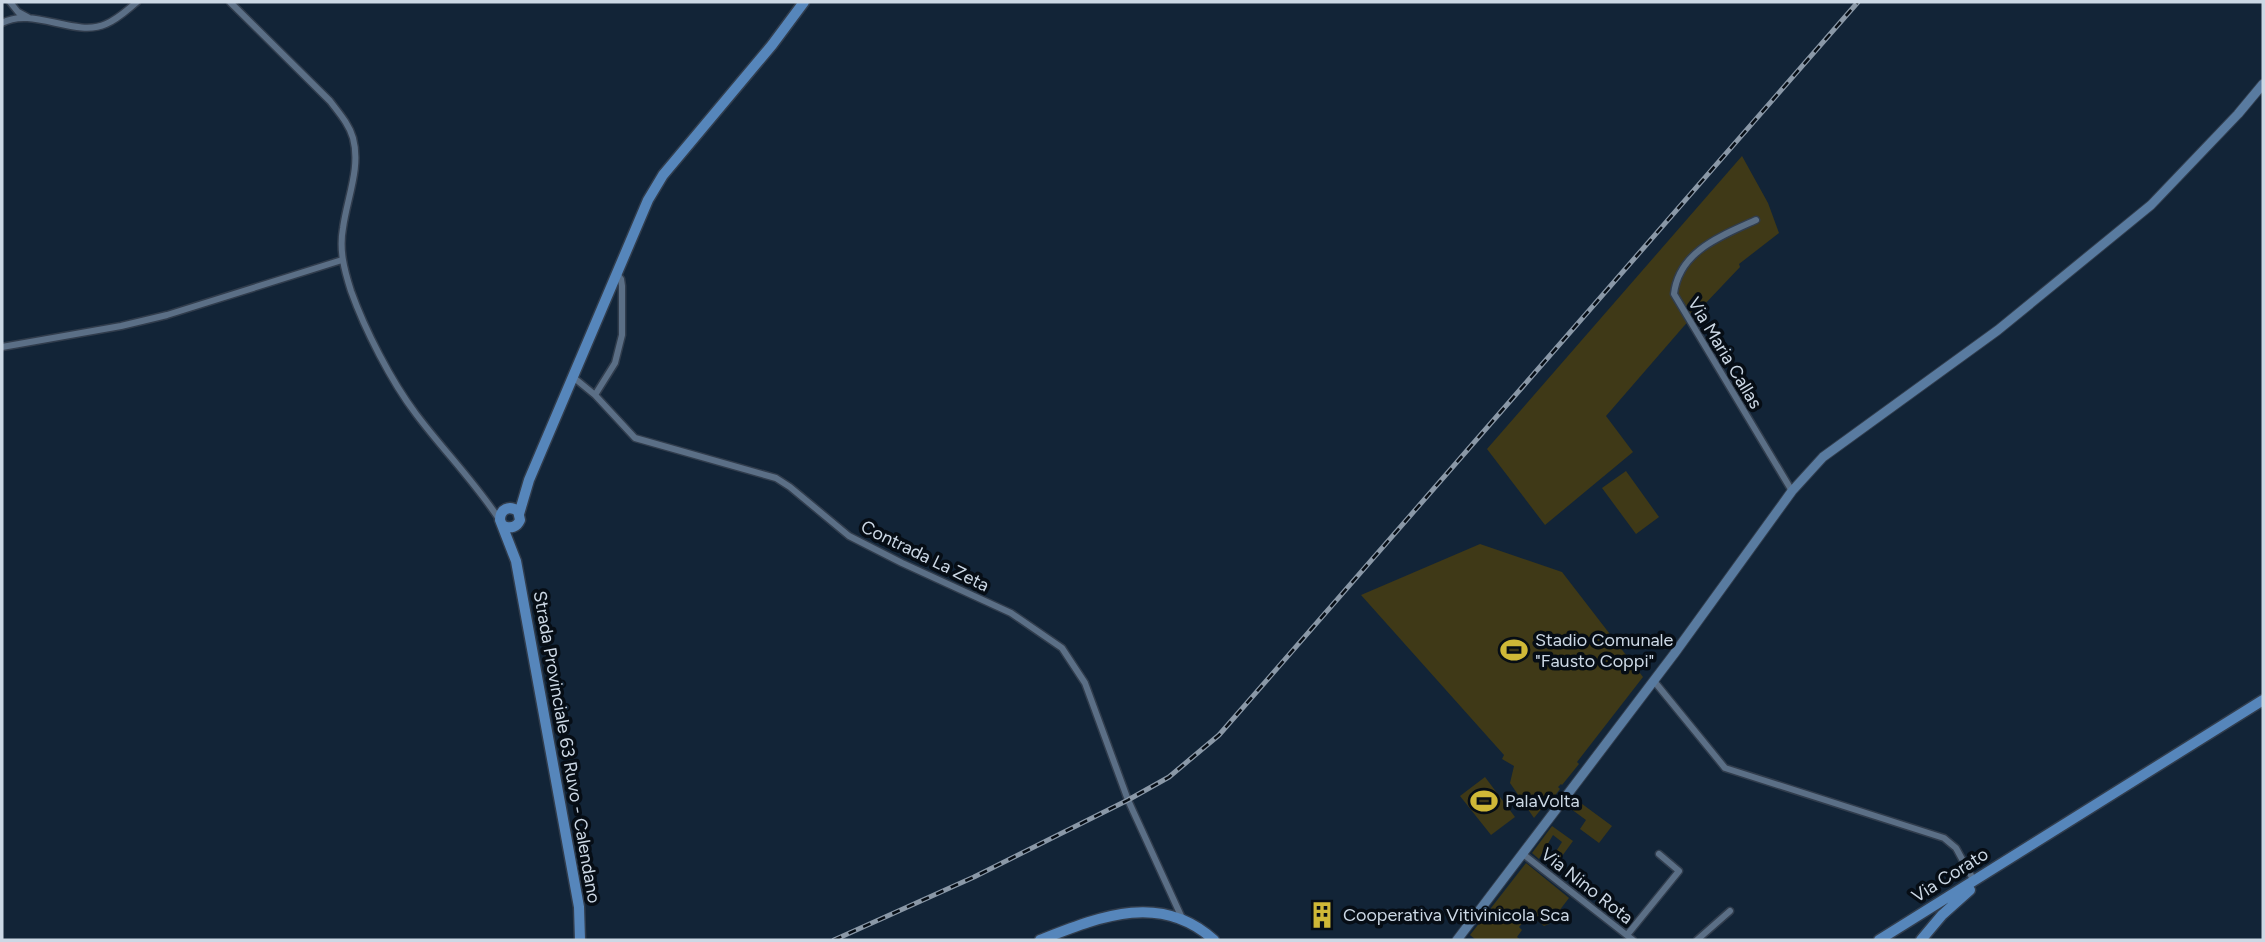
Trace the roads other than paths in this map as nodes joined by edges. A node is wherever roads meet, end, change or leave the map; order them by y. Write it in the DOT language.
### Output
graph roads {
  1 [pos="10,2"];
  2 [pos="137,2"];
  3 [pos="230,2"];
  4 [pos="804,2"];
  5 [pos="31,19"];
  6 [pos="2,23"];
  7 [pos="2263,84"];
  8 [pos="1756,220"];
  9 [pos="342,260"];
  10 [pos="617,274"];
  11 [pos="2,348"];
  12 [pos="573,377"];
  13 [pos="595,396"];
  14 [pos="1792,491"];
  15 [pos="485,498"];
  16 [pos="514,513"];
  17 [pos="502,523"];
  18 [pos="516,561"];
  19 [pos="1654,681"];
  20 [pos="2263,700"];
  21 [pos="1523,853"];
  22 [pos="1659,854"];
  23 [pos="1991,871"];
  24 [pos="1974,881"];
  25 [pos="1730,911"];
  26 [pos="1182,920"];
  27 [pos="1055,938"];
  28 [pos="1630,938"];
  29 [pos="580,940"];
  30 [pos="1040,940"];
  31 [pos="1214,940"];
  32 [pos="1457,940"];
  33 [pos="1697,940"];
  34 [pos="1879,940"];
  35 [pos="1921,940"];
  1 -- 5 [label="street"];
  2 -- 5 [label="street"];
  3 -- 9 [label="street"];
  4 -- 10 [label="main road"];
  5 -- 6 [label="street"];
  7 -- 14 [label="street"];
  8 -- 14 [label="street, Via Maria Callas"];
  9 -- 11 [label="street"];
  9 -- 15 [label="street"];
  10 -- 12 [label="main road"];
  10 -- 13 [label="street"];
  12 -- 13 [label="street, Contrada La Zeta"];
  12 -- 16 [label="main road"];
  13 -- 26 [label="street, Contrada La Zeta"];
  14 -- 19 [label="street"];
  15 -- 16 [label="street"];
  15 -- 17 [label="street"];
  16 -- 17 [label="main road"];
  16 -- 17 [label="main road"];
  16 -- 18 [label="main road"];
  17 -- 18 [label="main road"];
  18 -- 29 [label="main road, Strada Provinciale 63 Ruvo - Calendano"];
  19 -- 21 [label="street"];
  19 -- 24 [label="street"];
  20 -- 23 [label="main road, Via Corato"];
  21 -- 28 [label="street, Via Nino Rota"];
  21 -- 32 [label="street"];
  22 -- 28 [label="street"];
  23 -- 24 [label="main road, Via Corato"];
  23 -- 35 [label="main road"];
  24 -- 34 [label="main road, Via Corato"];
  25 -- 33 [label="street"];
  26 -- 27 [label="main road"];
  26 -- 31 [label="main road"];
  27 -- 30 [label="main road"];
}
